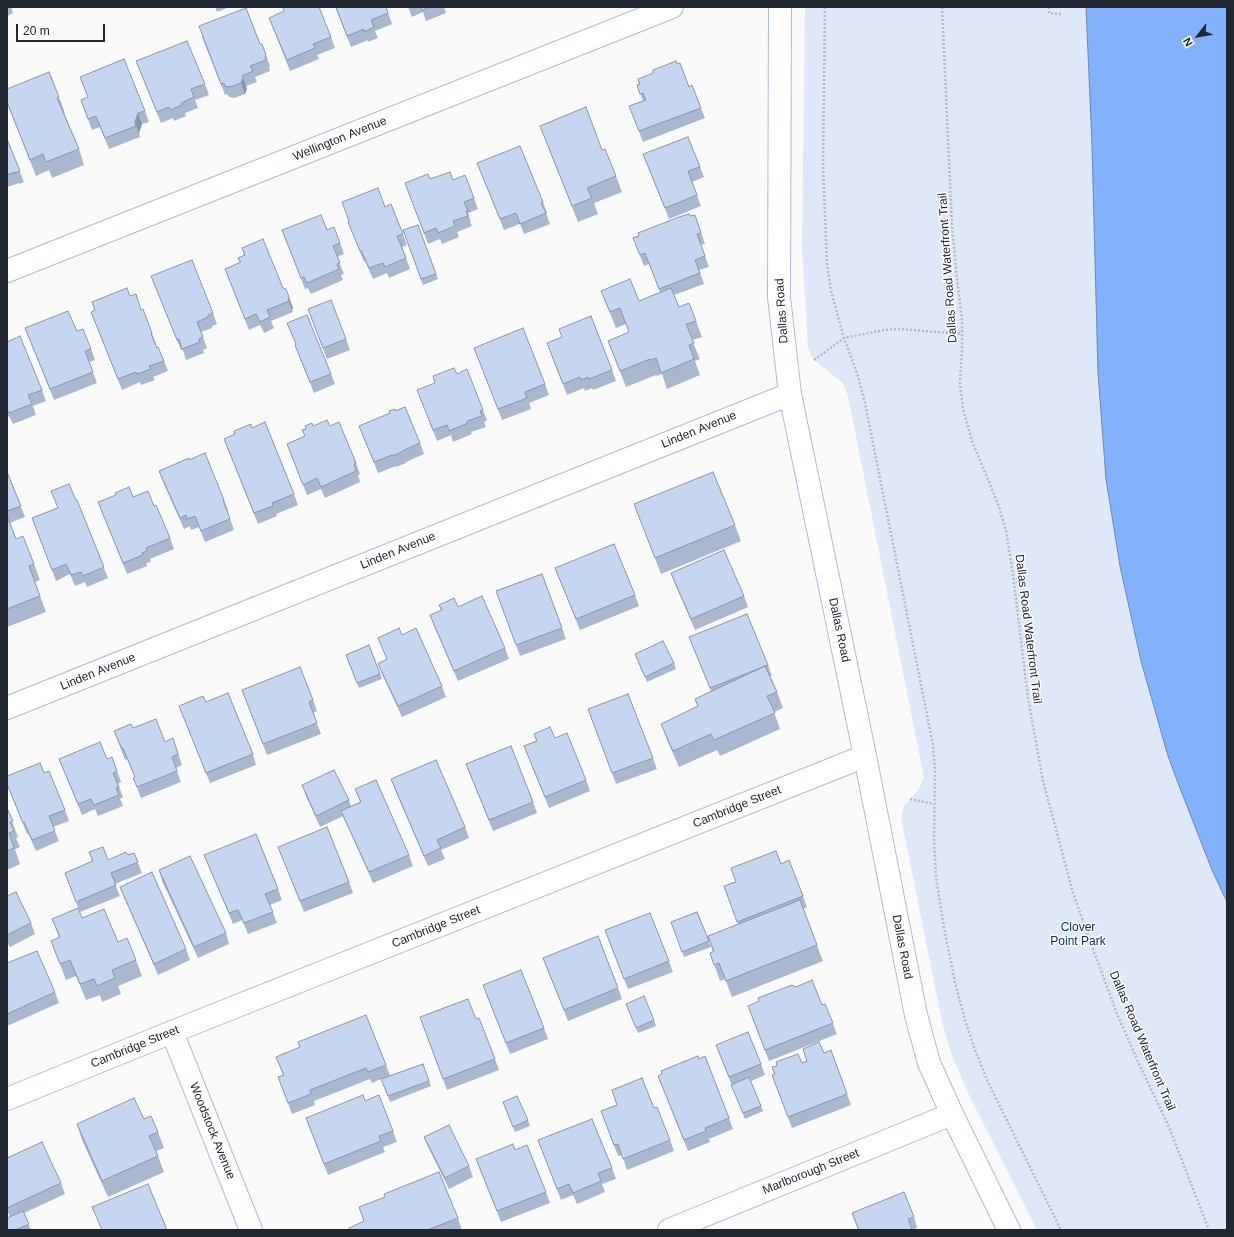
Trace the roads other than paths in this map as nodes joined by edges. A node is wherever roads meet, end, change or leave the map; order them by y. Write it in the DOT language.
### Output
graph roads {
  1 [pos="672,7"];
  2 [pos="780,7"];
  3 [pos="7,271"];
  4 [pos="790,394"];
  5 [pos="7,708"];
  6 [pos="865,756"];
  7 [pos="172,1032"];
  8 [pos="7,1099"];
  9 [pos="952,1114"];
  10 [pos="251,1230"];
  11 [pos="670,1230"];
  12 [pos="1009,1230"];
  1 -- 3 [label="street, Wellington Avenue"];
  2 -- 4 [label="street, Dallas Road"];
  4 -- 5 [label="street, Linden Avenue"];
  4 -- 6 [label="street, Dallas Road"];
  6 -- 7 [label="street, Cambridge Street"];
  6 -- 9 [label="street, Dallas Road"];
  7 -- 8 [label="street, Cambridge Street"];
  7 -- 10 [label="street, Woodstock Avenue"];
  9 -- 11 [label="street, Marlborough Street"];
  9 -- 12 [label="street, Dallas Road"];
}
